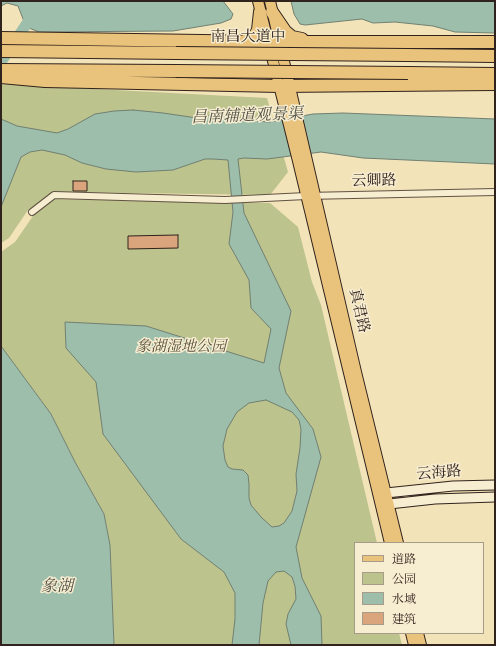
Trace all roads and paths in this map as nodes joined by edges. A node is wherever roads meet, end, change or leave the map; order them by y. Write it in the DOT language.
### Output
graph roads {
  1 [pos="265,6"];
  2 [pos="1,38"];
  3 [pos="102,40"];
  4 [pos="246,41"];
  5 [pos="273,41"];
  6 [pos="311,41"];
  7 [pos="495,42"];
  8 [pos="8,51"];
  9 [pos="495,56"];
  10 [pos="1,70"];
  11 [pos="16,74"];
  12 [pos="495,74"];
  13 [pos="1,76"];
  14 [pos="495,84"];
  15 [pos="284,85"];
  16 [pos="495,192"];
  17 [pos="311,196"];
  18 [pos="32,212"];
  19 [pos="495,485"];
  20 [pos="386,493"];
  21 [pos="495,497"];
  22 [pos="389,504"];
  23 [pos="390,542"];
  24 [pos="398,542"];
  25 [pos="411,634"];
  26 [pos="418,634"];
  27 [pos="414,645"];
  28 [pos="421,645"];
  1 -- 4 [label="highway"];
  1 -- 5 [label="main road, 真君路"];
  1 -- 6 [label="highway"];
  2 -- 3 [label="highway"];
  3 -- 4 [label="highway"];
  3 -- 8 [label="highway"];
  4 -- 5 [label="highway"];
  5 -- 6 [label="highway"];
  5 -- 15 [label="main road, 真君路"];
  6 -- 7 [label="highway"];
  8 -- 9 [label="highway, 南昌大道中, bridge"];
  10 -- 11 [label="highway"];
  11 -- 12 [label="highway, bridge"];
  11 -- 13 [label="highway"];
  11 -- 15 [label="highway"];
  14 -- 15 [label="highway"];
  15 -- 17 [label="main road, 真君路"];
  16 -- 17 [label="street, 云卿路"];
  17 -- 18 [label="street, 云卿路"];
  17 -- 20 [label="main road, 真君路"];
  17 -- 23 [label="main road, 真君路"];
  19 -- 20 [label="street, 云海路"];
  20 -- 22 [label="main road, 真君路"];
  21 -- 22 [label="street, 云海路"];
  22 -- 24 [label="main road, 真君路"];
  25 -- 27 [label="main road"];
  26 -- 28 [label="main road"];
}
